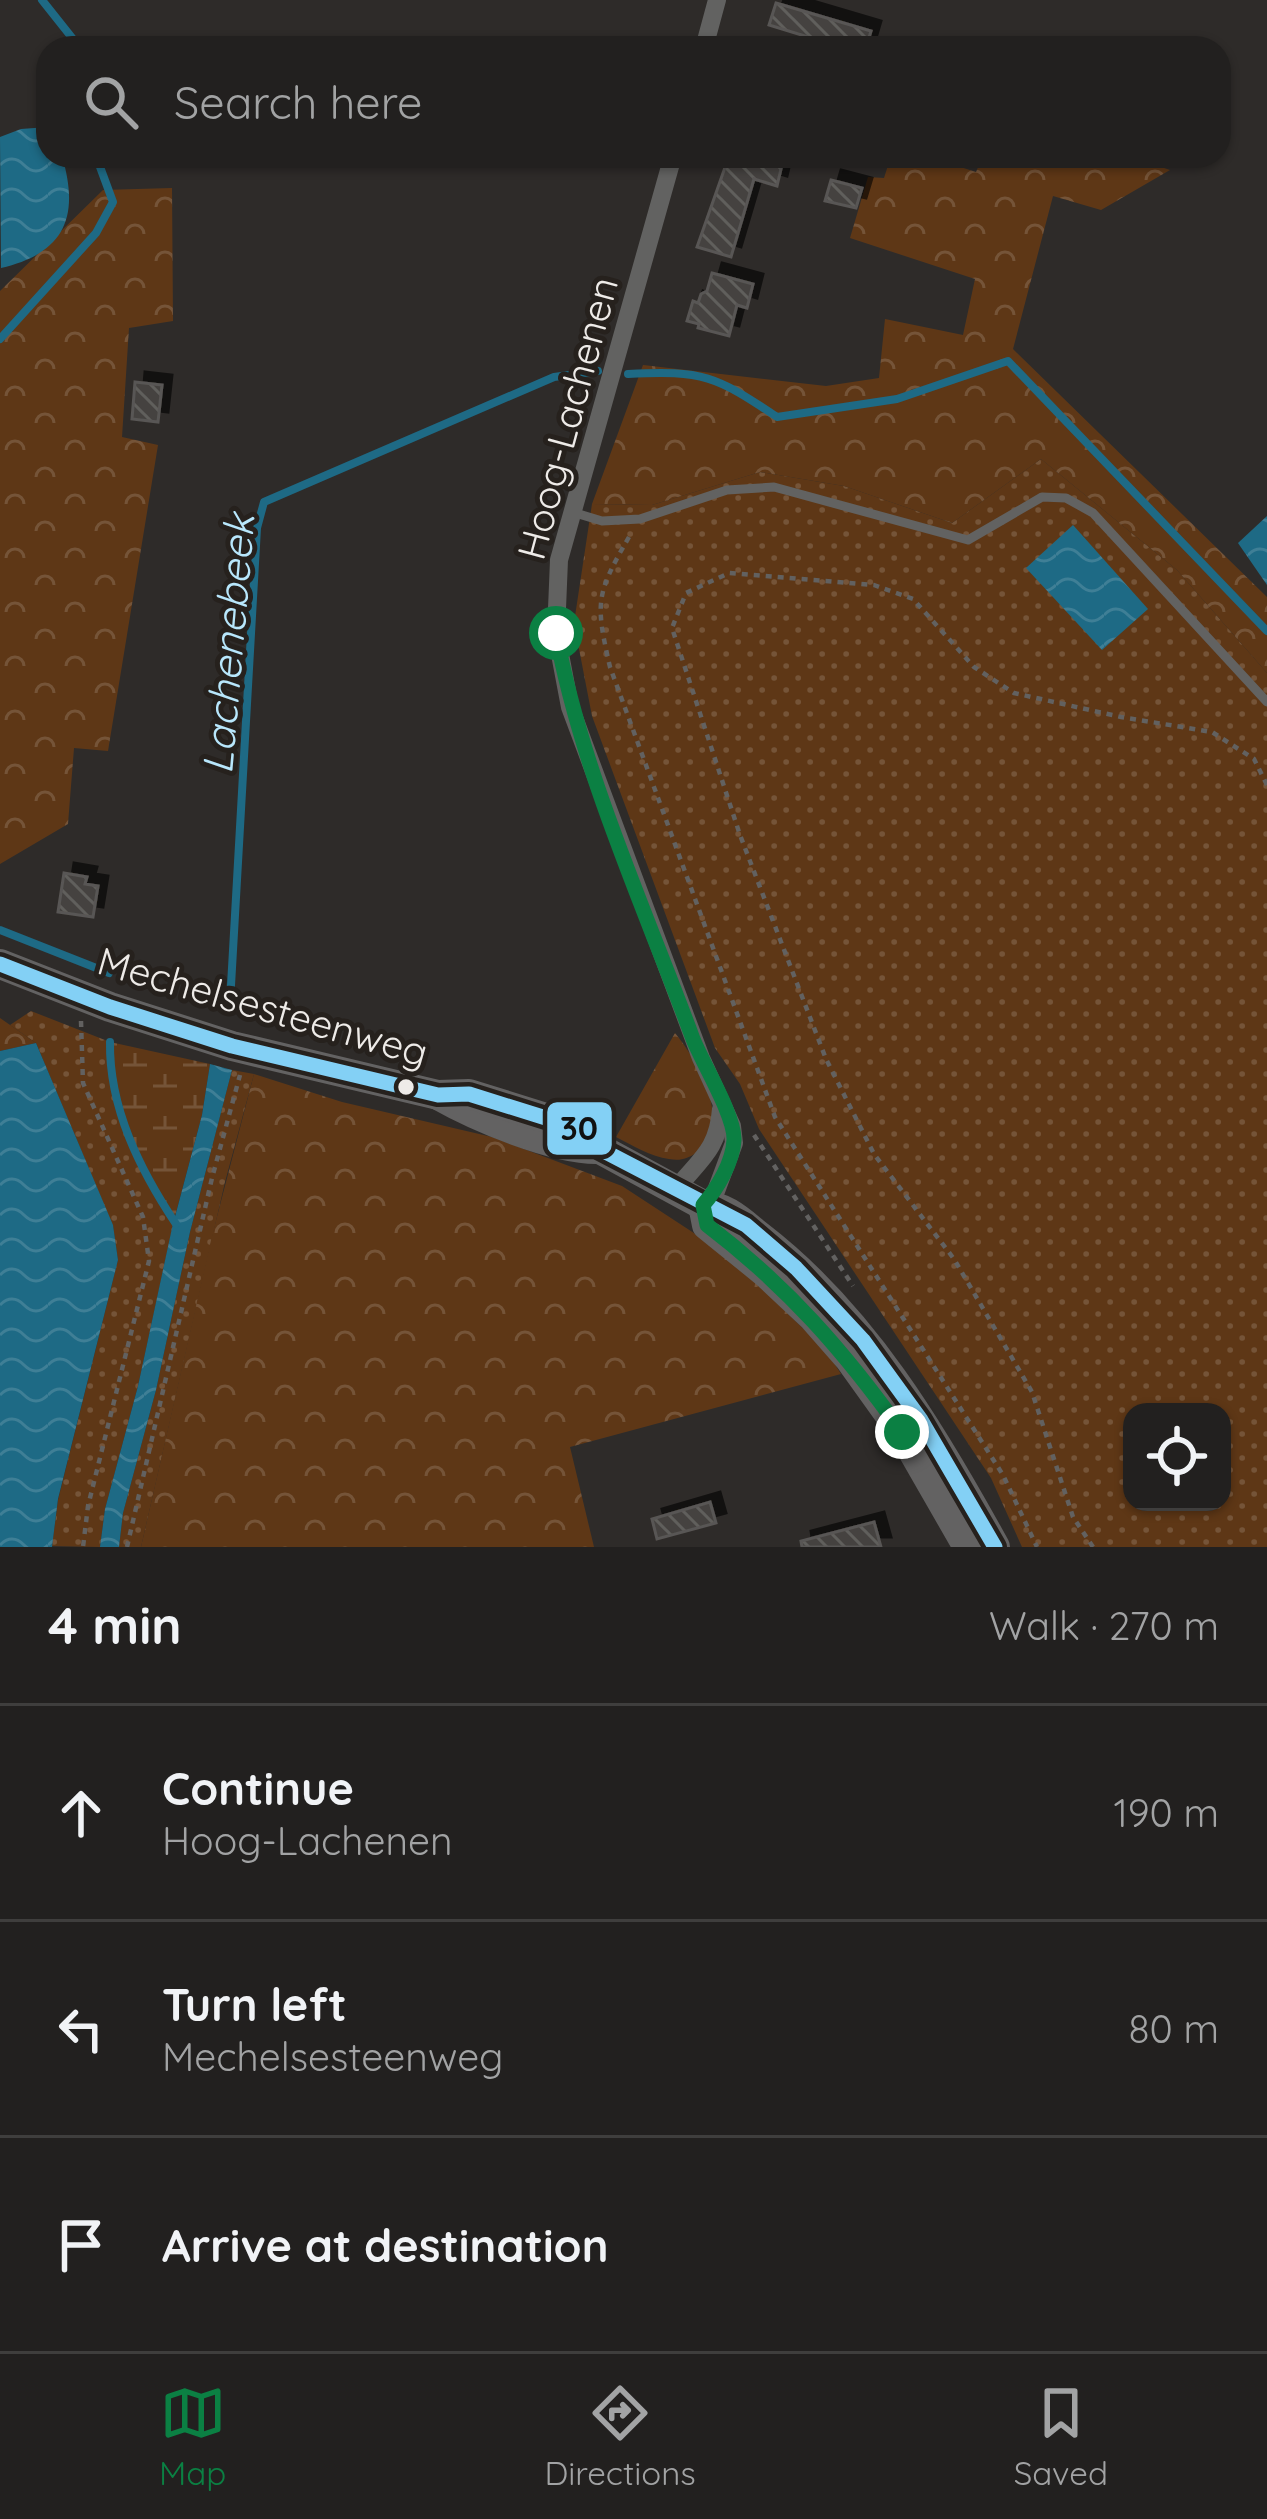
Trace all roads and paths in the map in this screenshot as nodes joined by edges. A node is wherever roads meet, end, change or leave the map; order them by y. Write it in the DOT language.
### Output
graph roads {
  1 [pos="717,0"];
  2 [pos="707,36"];
  3 [pos="670,168"];
  4 [pos="572,512"];
  5 [pos="640,519"];
  6 [pos="1267,702"];
  7 [pos="1267,785"];
  8 [pos="1,965"];
  9 [pos="63,1014"];
  10 [pos="243,1063"];
  11 [pos="722,1105"];
  12 [pos="751,1126"];
  13 [pos="676,1189"];
  14 [pos="790,1193"];
  15 [pos="703,1205"];
  16 [pos="83,1547"];
  17 [pos="127,1547"];
  18 [pos="968,1547"];
  19 [pos="995,1547"];
  20 [pos="1036,1547"];
  21 [pos="1093,1547"];
  1 -- 2 [label="street"];
  3 -- 4 [label="street, Hoog-Lachenen"];
  4 -- 5 [label="lane"];
  4 -- 11 [label="street, Hoog-Lachenen"];
  5 -- 6 [label="lane"];
  5 -- 20 [label="path"];
  7 -- 21 [label="path"];
  8 -- 13 [label="main road, Mechelsesteenweg"];
  9 -- 16 [label="path"];
  10 -- 17 [label="path"];
  11 -- 13 [label="street"];
  11 -- 15 [label="street, Hoog-Lachenen"];
  12 -- 14 [label="path"];
  13 -- 15 [label="main road, Mechelsesteenweg"];
  15 -- 18 [label="main road, Mechelsesteenweg"];
  15 -- 19 [label="main road, Mechelsesteenweg"];
}
